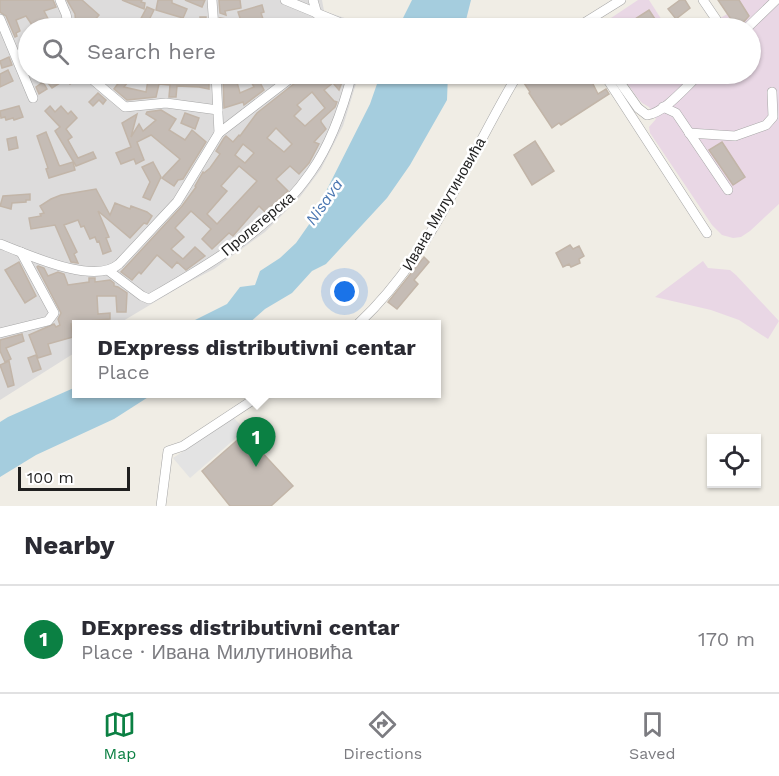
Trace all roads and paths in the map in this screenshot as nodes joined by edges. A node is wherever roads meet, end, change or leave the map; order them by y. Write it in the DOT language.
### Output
graph roads {
  1 [pos="60,0"];
  2 [pos="212,0"];
  3 [pos="285,0"];
  4 [pos="314,0"];
  5 [pos="621,0"];
  6 [pos="703,0"];
  7 [pos="776,0"];
  8 [pos="316,15"];
  9 [pos="0,18"];
  10 [pos="67,18"];
  11 [pos="213,18"];
  12 [pos="325,18"];
  13 [pos="592,18"];
  14 [pos="715,18"];
  15 [pos="757,18"];
  16 [pos="18,62"];
  17 [pos="27,84"];
  18 [pos="97,84"];
  19 [pos="217,84"];
  20 [pos="283,84"];
  21 [pos="348,84"];
  22 [pos="509,84"];
  23 [pos="610,84"];
  24 [pos="622,84"];
  25 [pos="689,84"];
  26 [pos="772,92"];
  27 [pos="33,98"];
  28 [pos="663,107"];
  29 [pos="218,110"];
  30 [pos="219,133"];
  31 [pos="689,133"];
  32 [pos="728,190"];
  33 [pos="707,233"];
  34 [pos="0,244"];
  35 [pos="21,252"];
  36 [pos="109,271"];
  37 [pos="362,320"];
  38 [pos="0,333"];
  39 [pos="255,398"];
  40 [pos="161,506"];
  1 -- 10 [label="street"];
  2 -- 11 [label="street"];
  3 -- 8 [label="street"];
  4 -- 8 [label="street"];
  5 -- 13 [label="street"];
  6 -- 14 [label="street"];
  7 -- 15 [label="street"];
  8 -- 12 [label="street"];
  9 -- 16 [label="street"];
  17 -- 27 [label="street"];
  18 -- 29 [label="street"];
  19 -- 29 [label="street"];
  20 -- 30 [label="street"];
  21 -- 36 [label="street, Пролетерска"];
  22 -- 37 [label="street, Ивана Милутиновића"];
  23 -- 33 [label="street"];
  24 -- 28 [label="street"];
  25 -- 28 [label="street"];
  26 -- 31 [label="street"];
  28 -- 31 [label="street"];
  29 -- 30 [label="street"];
  30 -- 36 [label="street"];
  31 -- 32 [label="street"];
  34 -- 35 [label="street"];
  35 -- 36 [label="street"];
  35 -- 38 [label="street"];
  39 -- 40 [label="street"];
}
